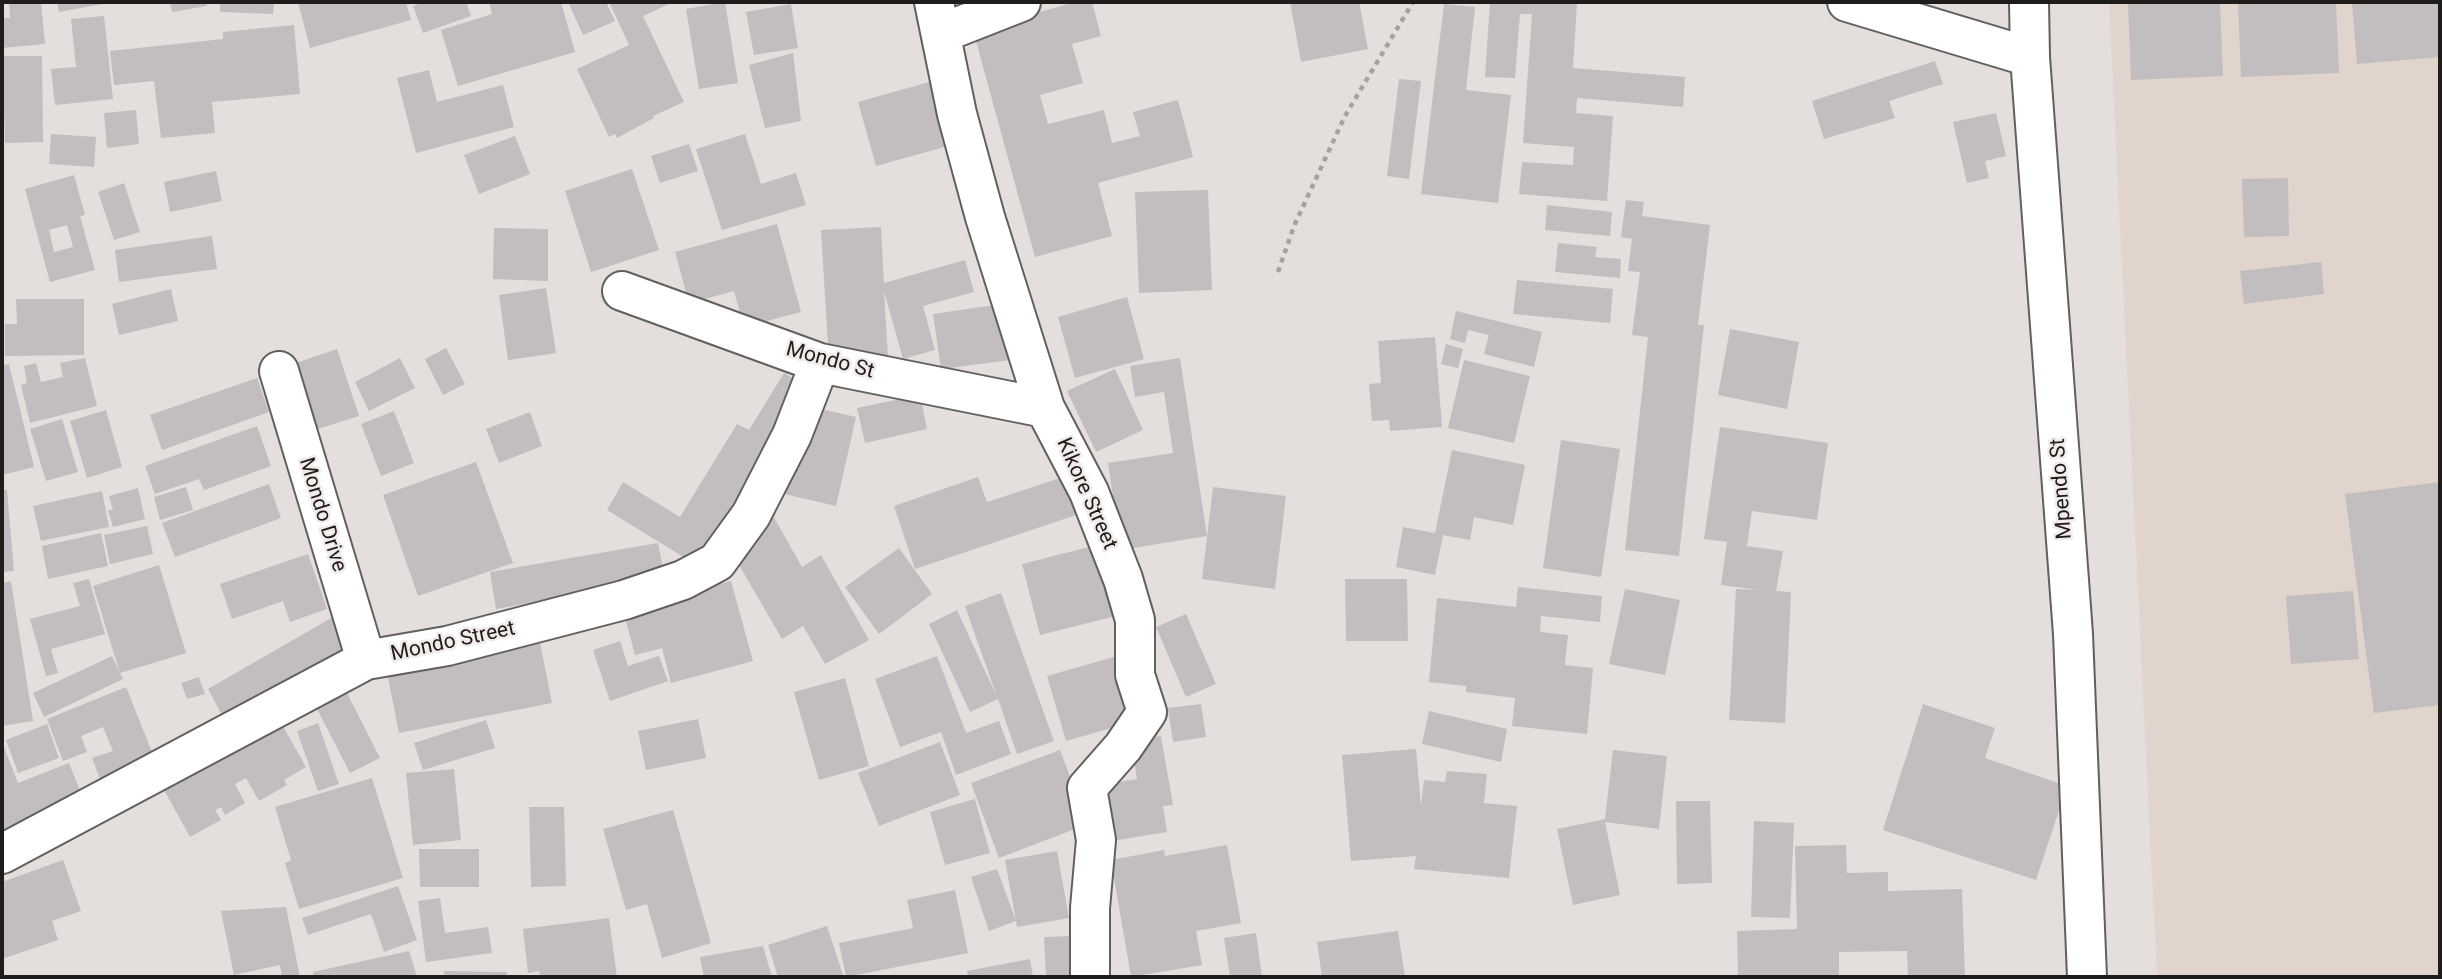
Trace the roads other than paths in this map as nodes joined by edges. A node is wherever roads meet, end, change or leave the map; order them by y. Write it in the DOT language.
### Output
graph roads {
  1 [pos="1021,2"];
  2 [pos="1847,2"];
  3 [pos="2029,2"];
  4 [pos="938,17"];
  5 [pos="2030,57"];
  6 [pos="622,291"];
  7 [pos="820,363"];
  8 [pos="279,371"];
  9 [pos="1045,408"];
  10 [pos="366,660"];
  11 [pos="2,854"];
  12 [pos="1090,977"];
  13 [pos="2087,977"];
  1 -- 4 [label="street"];
  2 -- 5 [label="street"];
  3 -- 5 [label="street, Mpendo St"];
  4 -- 9 [label="street, Kikore Street"];
  5 -- 13 [label="street, Mpendo St"];
  6 -- 7 [label="street, Mondo St"];
  7 -- 9 [label="street, Mondo St"];
  7 -- 10 [label="street, Mondo Street"];
  8 -- 10 [label="street, Mondo Drive"];
  9 -- 12 [label="street, Kikore Street"];
  10 -- 11 [label="street, Mondo Street"];
}
